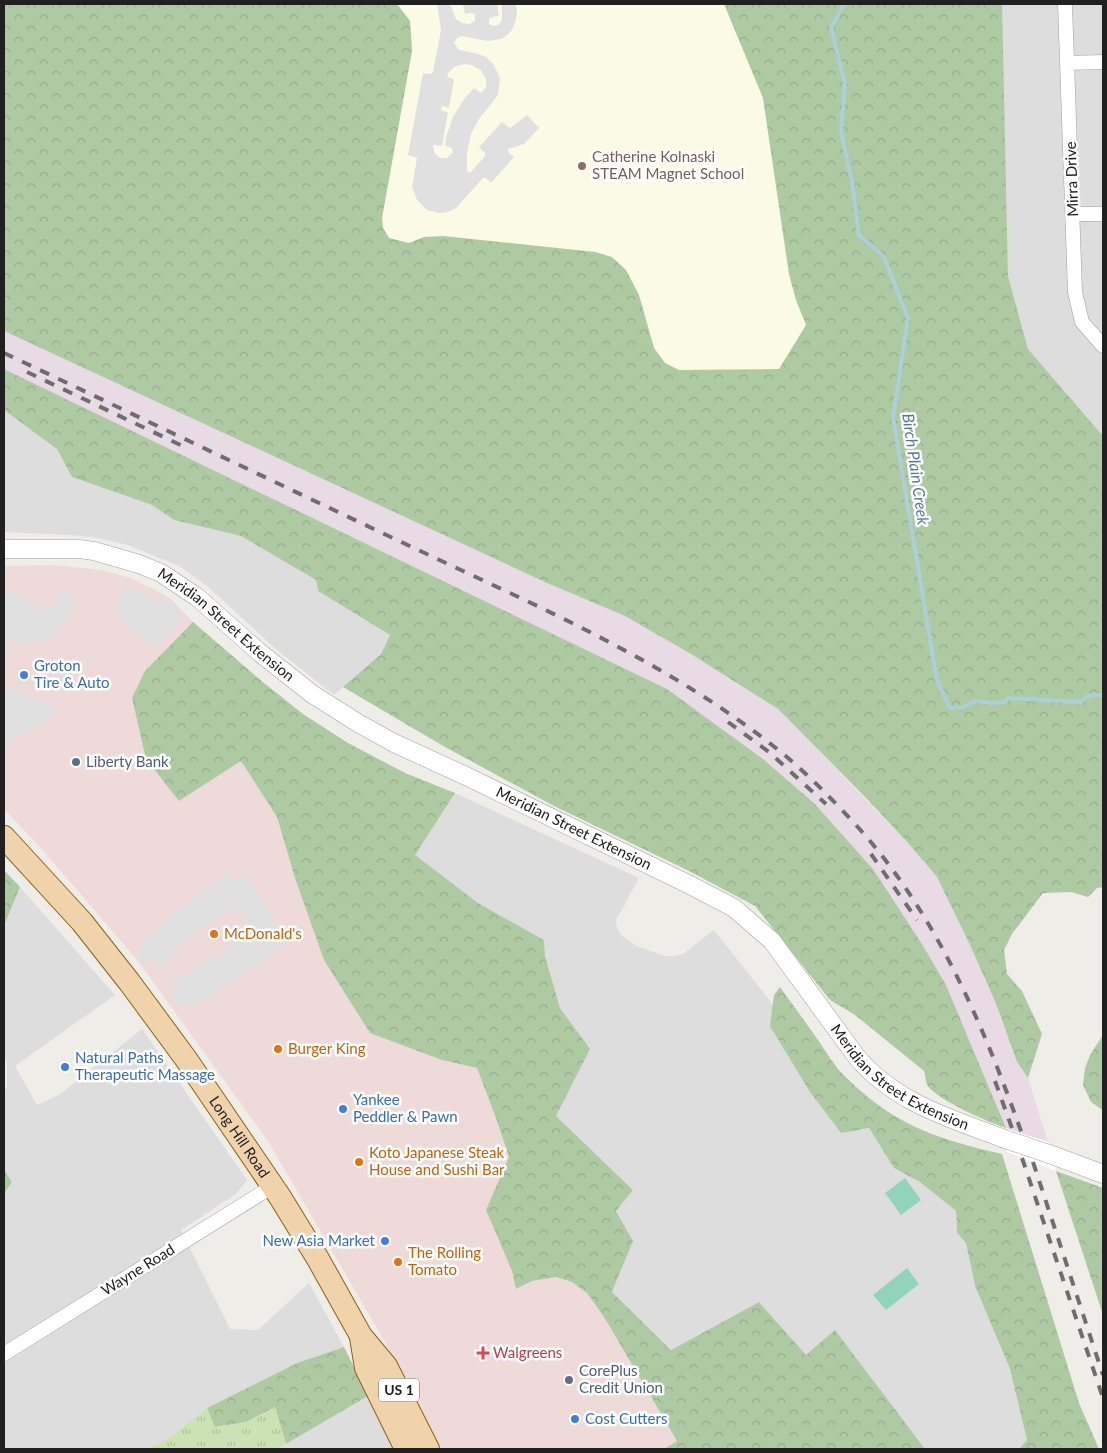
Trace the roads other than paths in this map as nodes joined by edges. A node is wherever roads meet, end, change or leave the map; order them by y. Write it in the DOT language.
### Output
graph roads {
  1 [pos="1065,4"];
  2 [pos="1103,62"];
  3 [pos="1067,63"];
  4 [pos="1073,214"];
  5 [pos="1103,214"];
  6 [pos="1103,346"];
  7 [pos="4,548"];
  8 [pos="4,837"];
  9 [pos="1103,1174"];
  10 [pos="273,1186"];
  11 [pos="361,1336"];
  12 [pos="4,1354"];
  13 [pos="406,1449"];
  14 [pos="428,1449"];
  1 -- 3 [label="street, Mirra Drive"];
  2 -- 3 [label="street"];
  3 -- 4 [label="street, Mirra Drive"];
  4 -- 5 [label="street"];
  4 -- 6 [label="street, Mirra Drive"];
  7 -- 9 [label="street, Meridian Street Extension, bridge"];
  8 -- 10 [label="main road, Long Hill Road / US 1"];
  10 -- 11 [label="main road, Long Hill Road / US 1"];
  10 -- 12 [label="street, Wayne Road"];
  11 -- 13 [label="main road, Long Hill Road / US 1"];
  11 -- 14 [label="main road, Long Hill Road / US 1"];
}
